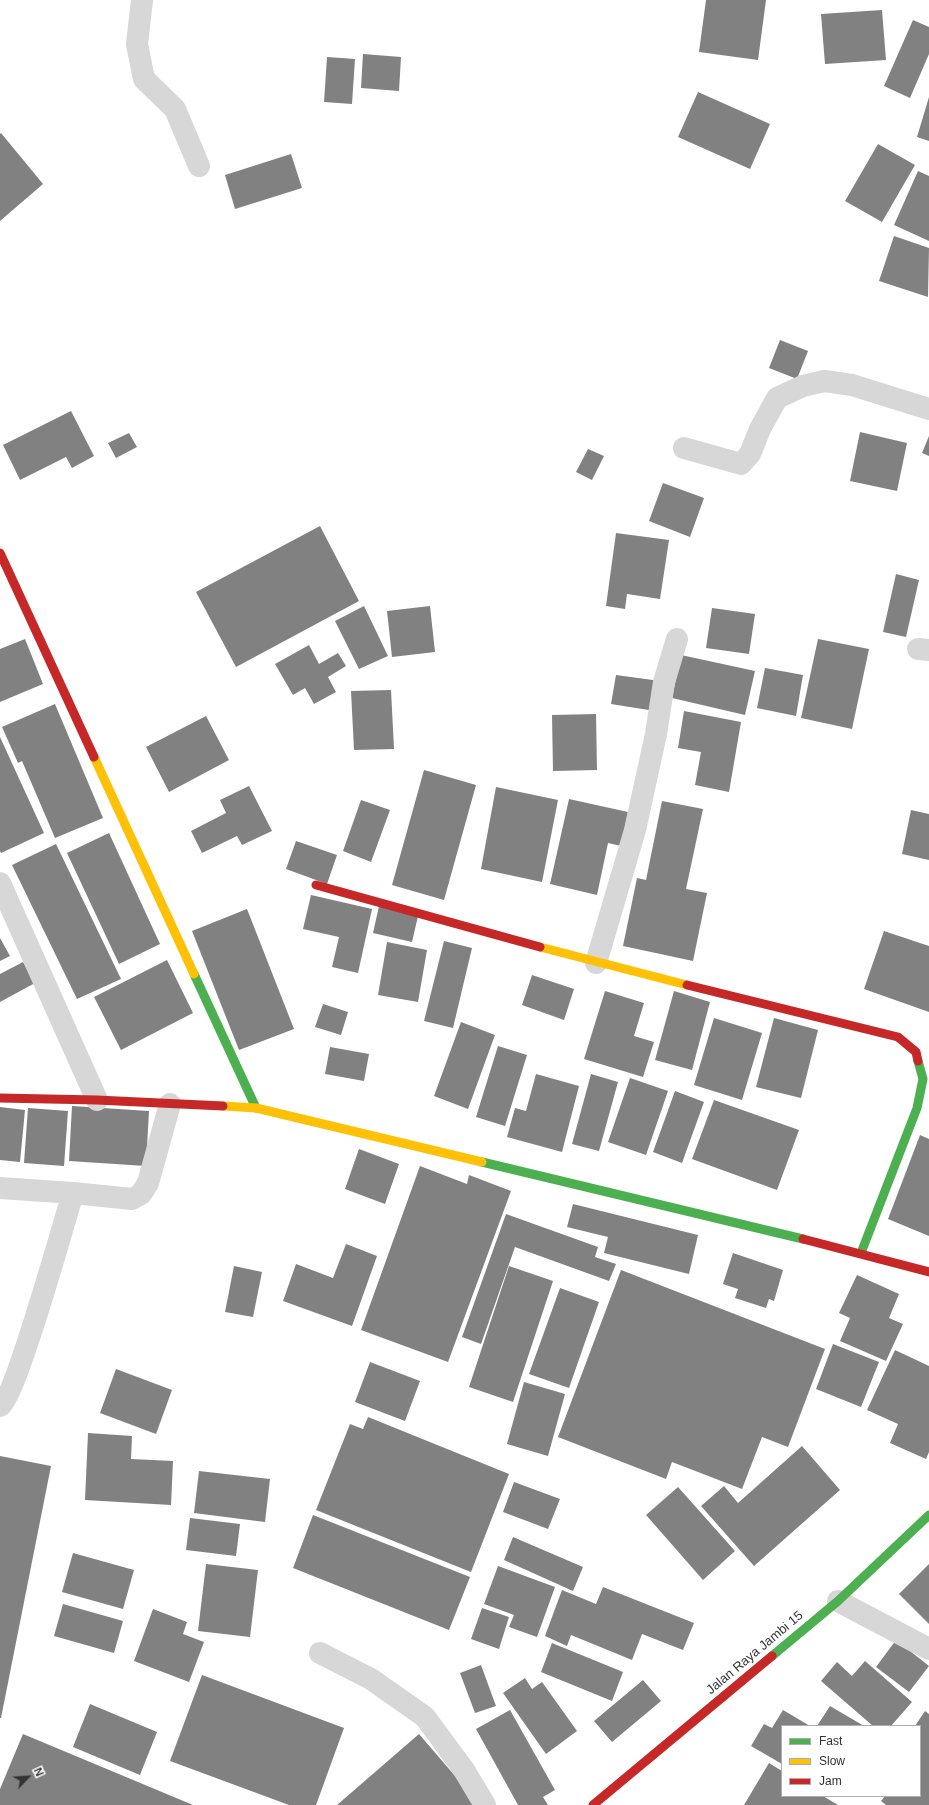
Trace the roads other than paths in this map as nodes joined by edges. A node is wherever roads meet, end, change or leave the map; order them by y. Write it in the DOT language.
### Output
graph roads {
  1 [pos="142,0"];
  2 [pos="199,166"];
  3 [pos="929,409"];
  4 [pos="684,448"];
  5 [pos="0,553"];
  6 [pos="677,639"];
  7 [pos="0,883"];
  8 [pos="316,885"];
  9 [pos="596,963"];
  10 [pos="0,1098"];
  11 [pos="97,1100"];
  12 [pos="170,1104"];
  13 [pos="256,1108"];
  14 [pos="0,1188"];
  15 [pos="73,1193"];
  16 [pos="861,1253"];
  17 [pos="929,1272"];
  18 [pos="0,1406"];
  19 [pos="929,1515"];
  20 [pos="838,1601"];
  21 [pos="929,1649"];
  22 [pos="320,1653"];
  23 [pos="485,1805"];
  24 [pos="592,1805"];
  1 -- 2 [label="street"];
  3 -- 4 [label="street"];
  5 -- 13 [label="main road"];
  6 -- 9 [label="street"];
  7 -- 11 [label="street"];
  8 -- 9 [label="main road"];
  9 -- 16 [label="main road"];
  10 -- 11 [label="main road"];
  11 -- 12 [label="main road"];
  12 -- 13 [label="main road"];
  12 -- 15 [label="street"];
  13 -- 16 [label="main road"];
  14 -- 15 [label="street"];
  15 -- 18 [label="street"];
  16 -- 17 [label="main road"];
  19 -- 20 [label="main road, Jalan Raya Jambi 15"];
  20 -- 21 [label="street"];
  20 -- 24 [label="main road, Jalan Raya Jambi 15"];
  22 -- 23 [label="street"];
}
